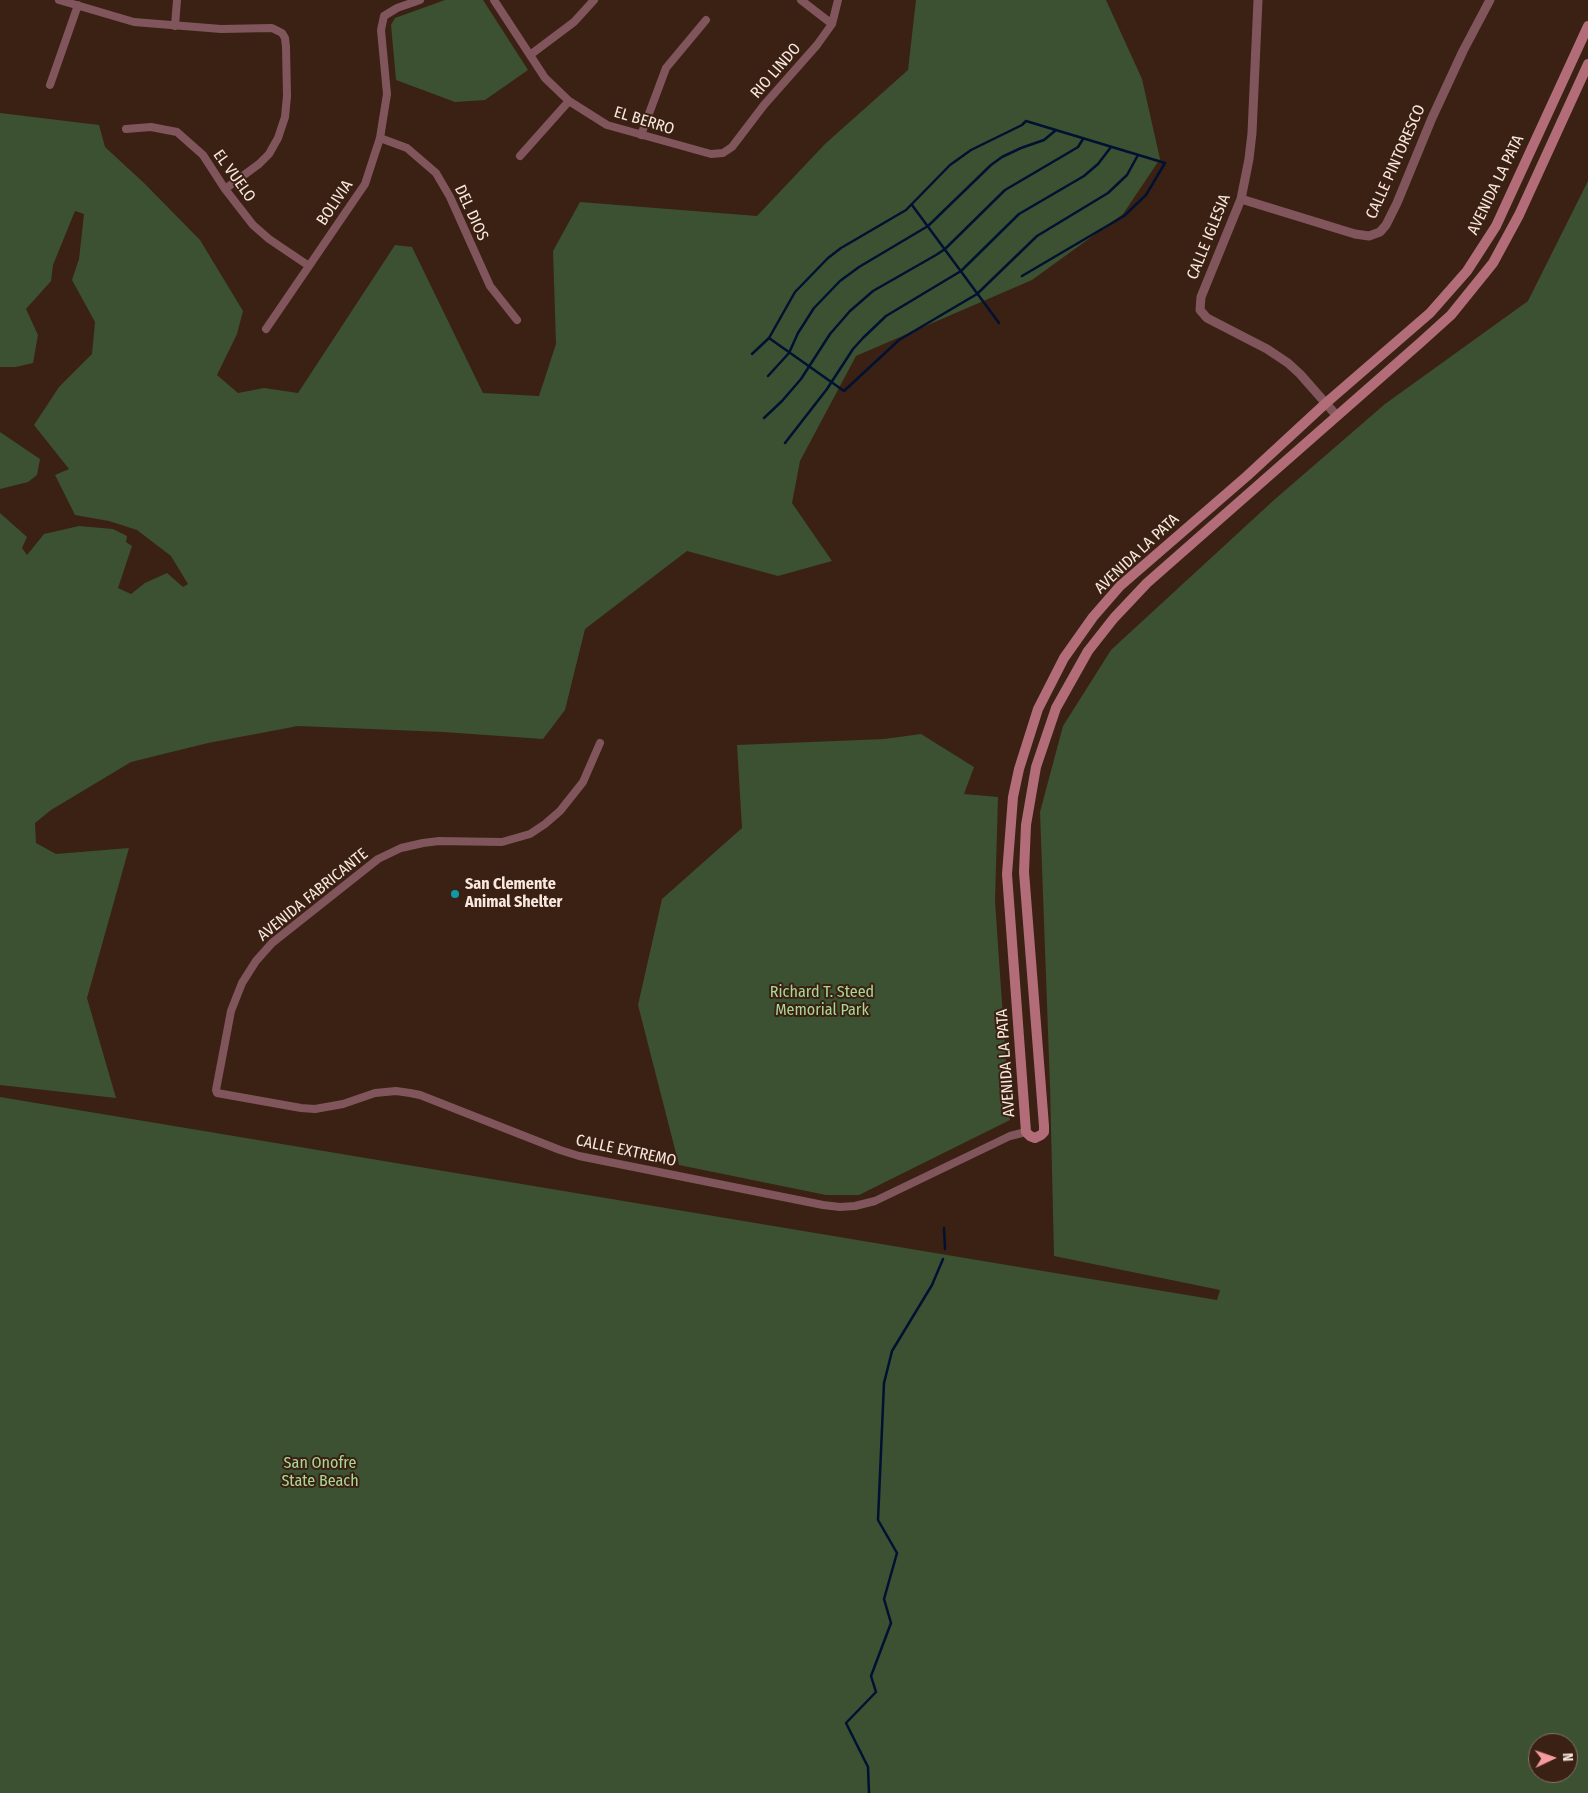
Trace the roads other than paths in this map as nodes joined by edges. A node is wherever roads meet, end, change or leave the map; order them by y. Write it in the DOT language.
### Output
graph roads {
  1 [pos="59,0"];
  2 [pos="177,0"];
  3 [pos="420,0"];
  4 [pos="494,0"];
  5 [pos="594,0"];
  6 [pos="800,0"];
  7 [pos="838,0"];
  8 [pos="1258,0"];
  9 [pos="1490,0"];
  10 [pos="78,5"];
  11 [pos="706,20"];
  12 [pos="832,24"];
  13 [pos="174,26"];
  14 [pos="1588,26"];
  15 [pos="530,56"];
  16 [pos="1588,64"];
  17 [pos="50,85"];
  18 [pos="569,101"];
  19 [pos="126,129"];
  20 [pos="641,135"];
  21 [pos="380,138"];
  22 [pos="723,153"];
  23 [pos="520,156"];
  24 [pos="225,189"];
  25 [pos="1241,199"];
  26 [pos="309,266"];
  27 [pos="517,320"];
  28 [pos="266,329"];
  29 [pos="1326,403"];
  30 [pos="1337,416"];
  31 [pos="600,743"];
  32 [pos="217,1093"];
  33 [pos="1026,1132"];
  1 -- 10 [label="street"];
  2 -- 13 [label="street"];
  3 -- 21 [label="street, BOLIVIA"];
  4 -- 15 [label="street, EL BERRO"];
  5 -- 15 [label="street"];
  6 -- 12 [label="street"];
  7 -- 12 [label="street, RIO LINDO"];
  8 -- 25 [label="street, CALLE IGLESIA"];
  9 -- 25 [label="street, CALLE PINTORESCO"];
  10 -- 13 [label="street"];
  10 -- 17 [label="street"];
  11 -- 20 [label="street"];
  12 -- 22 [label="street, RIO LINDO"];
  13 -- 24 [label="street"];
  14 -- 29 [label="main road, AVENIDA LA PATA"];
  15 -- 18 [label="street, EL BERRO"];
  16 -- 30 [label="main road, AVENIDA LA PATA"];
  18 -- 20 [label="street, EL BERRO"];
  18 -- 23 [label="street"];
  19 -- 24 [label="street, EL VUELO"];
  20 -- 22 [label="street, EL BERRO"];
  21 -- 26 [label="street, BOLIVIA"];
  21 -- 27 [label="street, DEL DIOS"];
  24 -- 26 [label="street, EL VUELO"];
  25 -- 29 [label="street, CALLE IGLESIA"];
  26 -- 28 [label="street, BOLIVIA"];
  29 -- 30 [label="street, CALLE IGLESIA"];
  29 -- 33 [label="main road, AVENIDA LA PATA"];
  30 -- 33 [label="main road, AVENIDA LA PATA"];
  31 -- 32 [label="street, AVENIDA FABRICANTE"];
  32 -- 33 [label="street, CALLE EXTREMO"];
}
